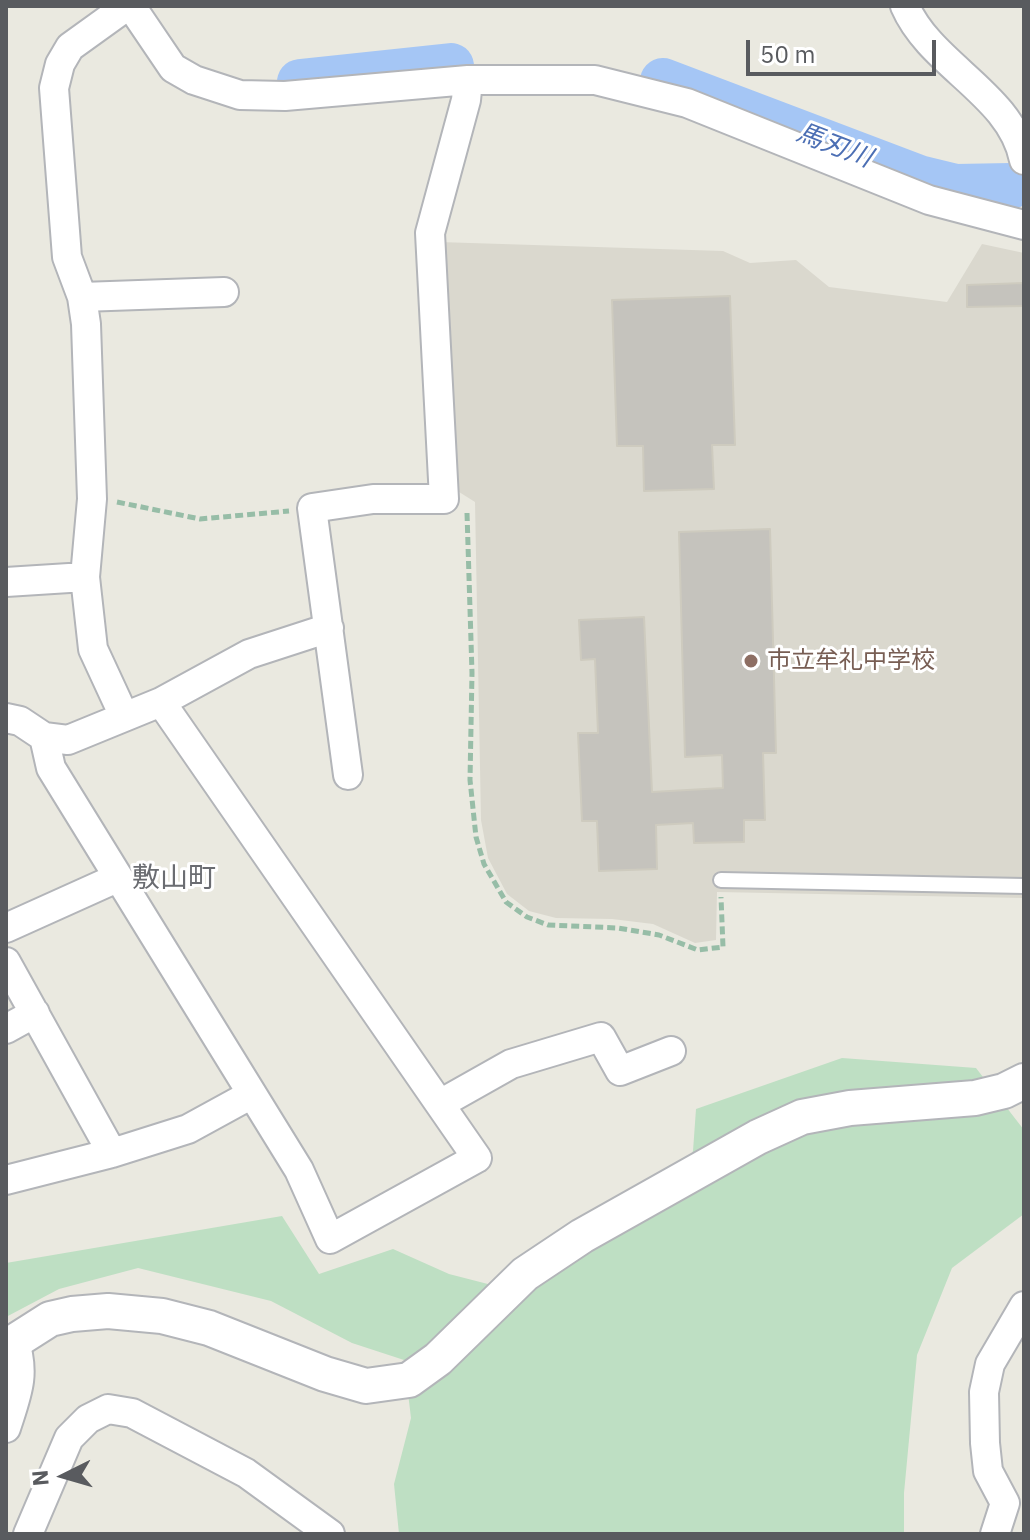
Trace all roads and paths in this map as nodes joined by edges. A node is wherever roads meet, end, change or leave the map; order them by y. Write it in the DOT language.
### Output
graph roads {
  1 [pos="129,6"];
  2 [pos="905,6"];
  3 [pos="468,80"];
  4 [pos="1024,160"];
  5 [pos="1024,225"];
  6 [pos="224,292"];
  7 [pos="82,297"];
  8 [pos="92,499"];
  9 [pos="444,499"];
  10 [pos="312,508"];
  11 [pos="85,577"];
  12 [pos="6,582"];
  13 [pos="329,628"];
  14 [pos="161,702"];
  15 [pos="124,716"];
  16 [pos="6,718"];
  17 [pos="44,737"];
  18 [pos="348,775"];
  19 [pos="117,878"];
  20 [pos="721,880"];
  21 [pos="1024,886"];
  22 [pos="6,928"];
  23 [pos="6,962"];
  24 [pos="35,1013"];
  25 [pos="6,1029"];
  26 [pos="671,1051"];
  27 [pos="1024,1081"];
  28 [pos="252,1094"];
  29 [pos="440,1104"];
  30 [pos="112,1153"];
  31 [pos="6,1180"];
  32 [pos="1024,1306"];
  33 [pos="10,1344"];
  34 [pos="6,1428"];
  35 [pos="1014,1504"];
  36 [pos="28,1534"];
  37 [pos="330,1534"];
  38 [pos="995,1534"];
  1 -- 3 [label="street"];
  1 -- 7 [label="street"];
  2 -- 4 [label="street"];
  3 -- 5 [label="street"];
  3 -- 9 [label="street"];
  6 -- 7 [label="street"];
  7 -- 8 [label="street"];
  8 -- 10 [label="path"];
  8 -- 11 [label="street"];
  9 -- 10 [label="street"];
  9 -- 20 [label="path"];
  10 -- 13 [label="street"];
  11 -- 12 [label="street"];
  11 -- 15 [label="street"];
  13 -- 14 [label="street"];
  13 -- 18 [label="street"];
  14 -- 15 [label="street"];
  14 -- 29 [label="street"];
  15 -- 17 [label="street"];
  16 -- 17 [label="street"];
  17 -- 19 [label="street"];
  19 -- 22 [label="street"];
  19 -- 28 [label="street"];
  20 -- 21 [label="lane"];
  23 -- 24 [label="street"];
  24 -- 25 [label="street"];
  24 -- 30 [label="street"];
  26 -- 29 [label="street"];
  27 -- 33 [label="street"];
  28 -- 29 [label="street"];
  28 -- 30 [label="street"];
  30 -- 31 [label="street"];
  32 -- 35 [label="street"];
  33 -- 34 [label="street"];
  35 -- 38 [label="street"];
  36 -- 37 [label="street"];
}
